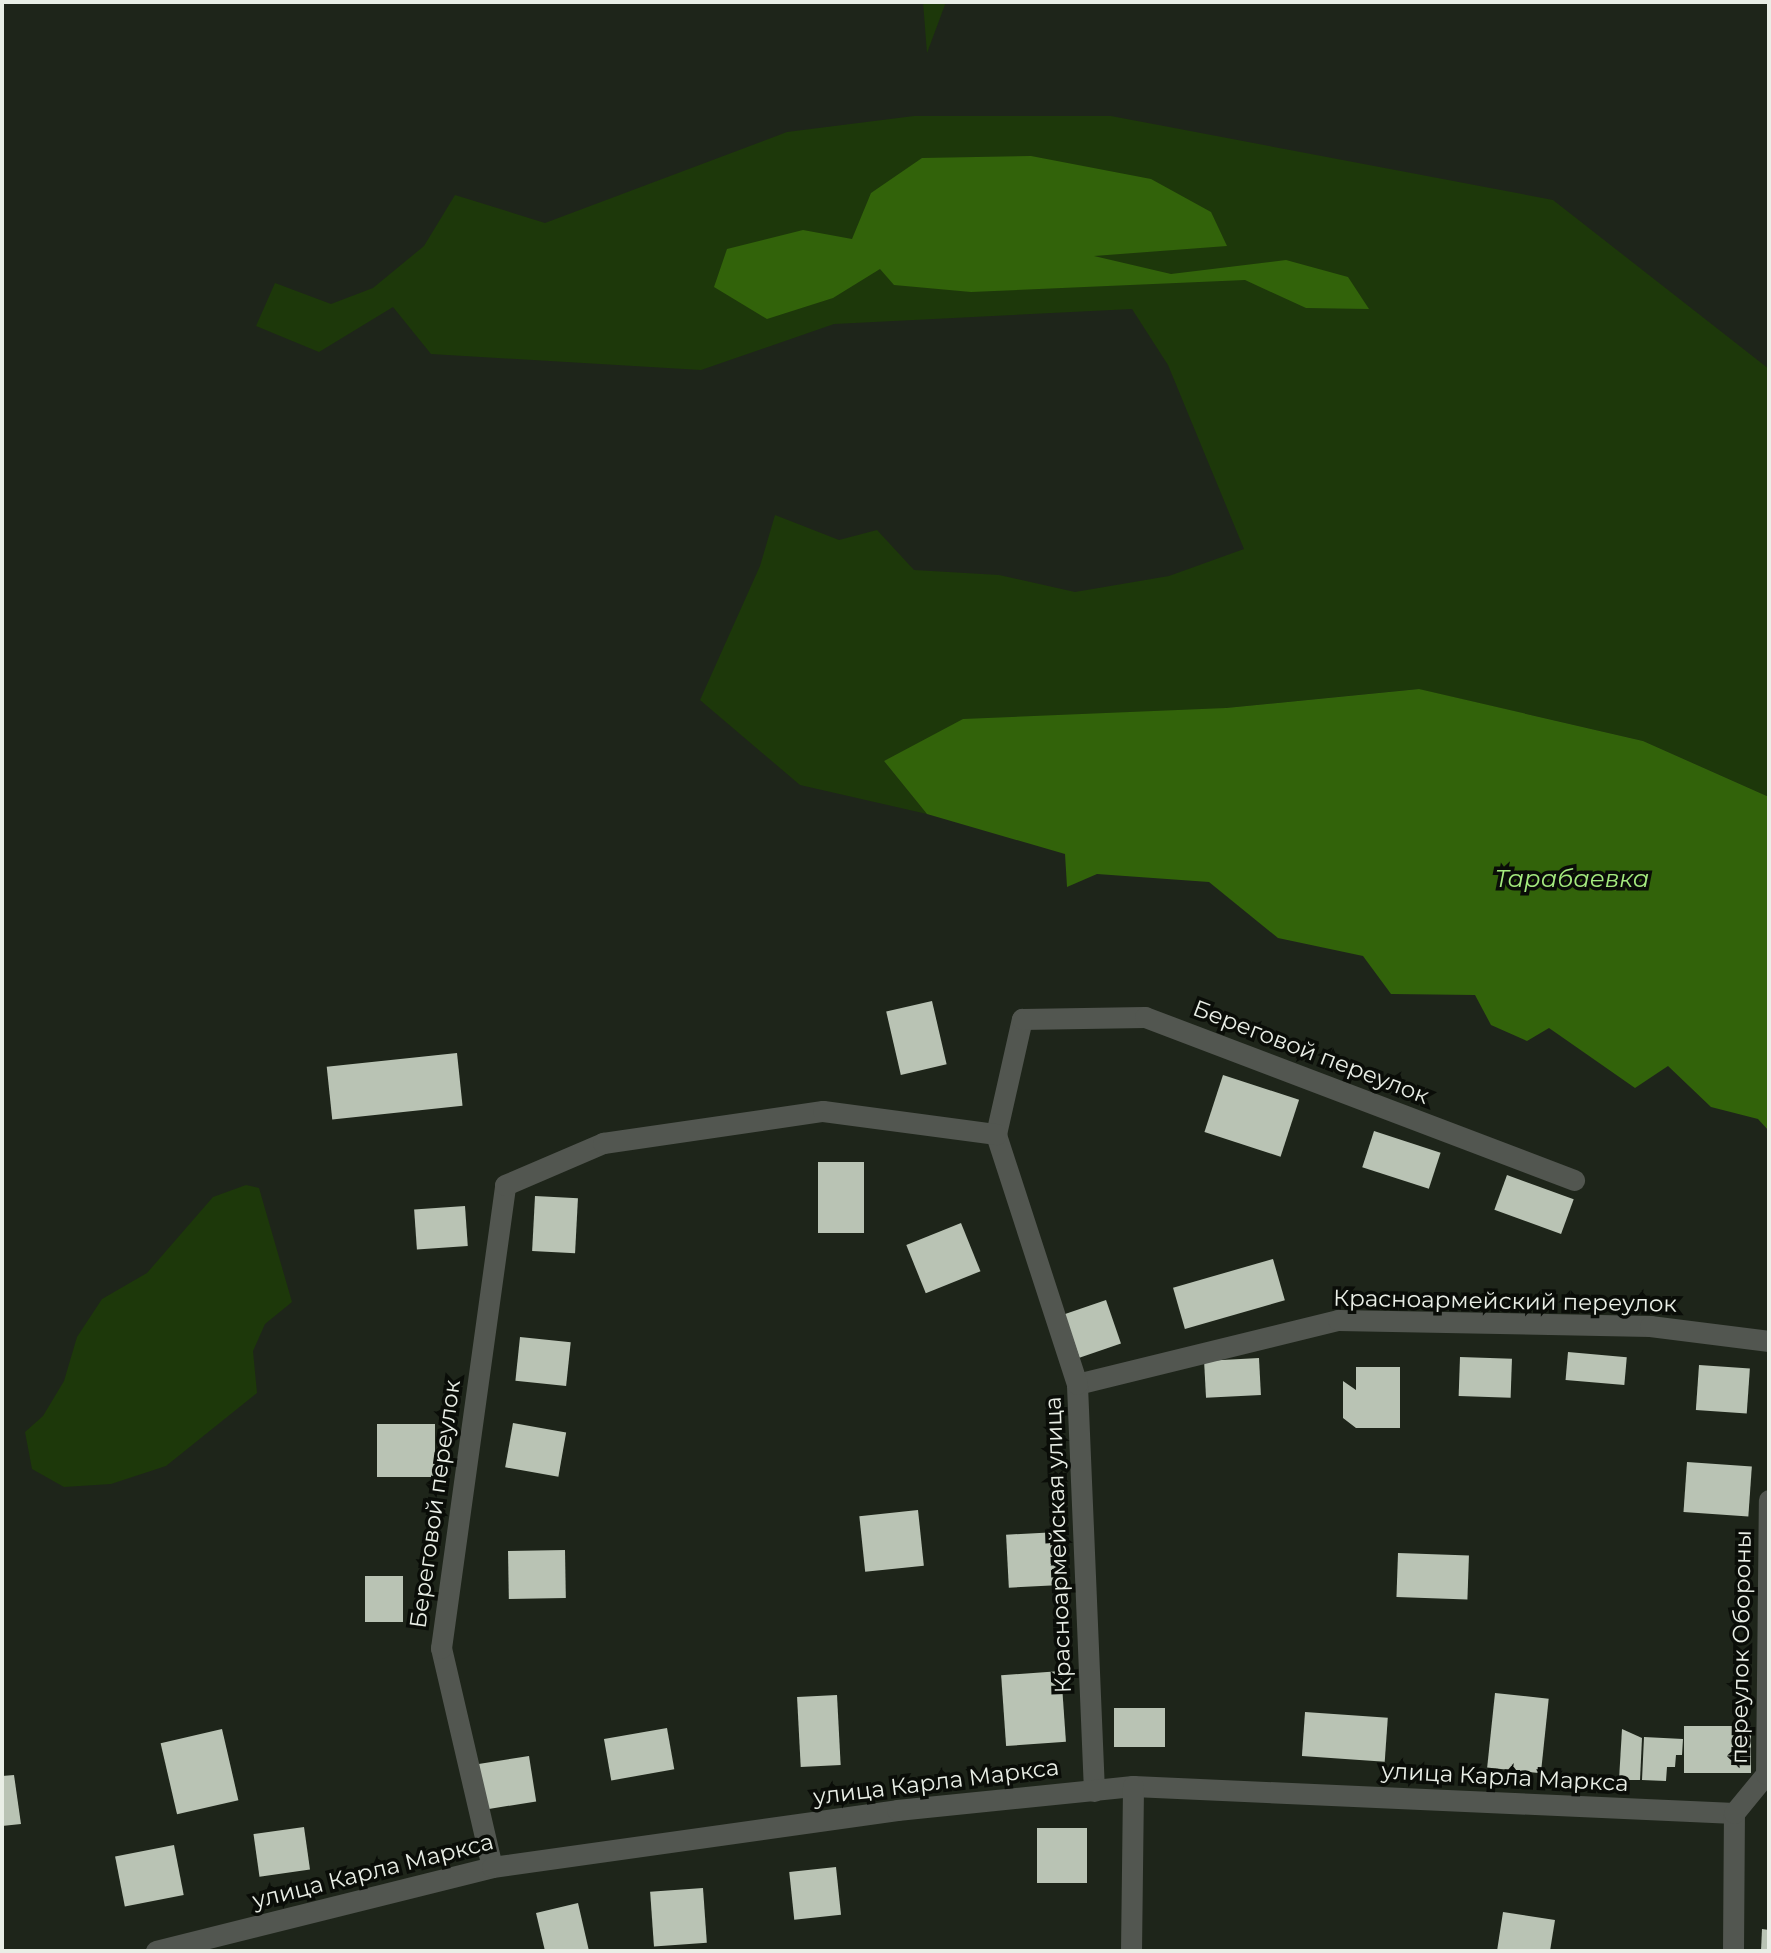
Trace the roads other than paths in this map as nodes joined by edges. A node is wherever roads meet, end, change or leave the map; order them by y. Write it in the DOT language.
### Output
graph roads {
  1 [pos="996,1134"];
  2 [pos="1574,1180"];
  3 [pos="1769,1342"];
  4 [pos="1077,1384"];
  5 [pos="1769,1500"];
  6 [pos="1133,1786"];
  7 [pos="1094,1791"];
  8 [pos="1734,1813"];
  9 [pos="492,1867"];
  10 [pos="156,1951"];
  11 [pos="1131,1951"];
  12 [pos="1733,1951"];
  1 -- 2 [label="street, Береговой переулок"];
  1 -- 4 [label="street, Красноармейская улица"];
  1 -- 9 [label="street, Береговой переулок"];
  3 -- 4 [label="street, Красноармейский переулок"];
  4 -- 7 [label="street, Красноармейская улица"];
  5 -- 8 [label="street, переулок Обороны"];
  6 -- 7 [label="street, улица Карла Маркса"];
  6 -- 8 [label="street, улица Карла Маркса"];
  6 -- 11 [label="street"];
  7 -- 9 [label="street, улица Карла Маркса"];
  8 -- 12 [label="street"];
  9 -- 10 [label="street, улица Карла Маркса"];
}
